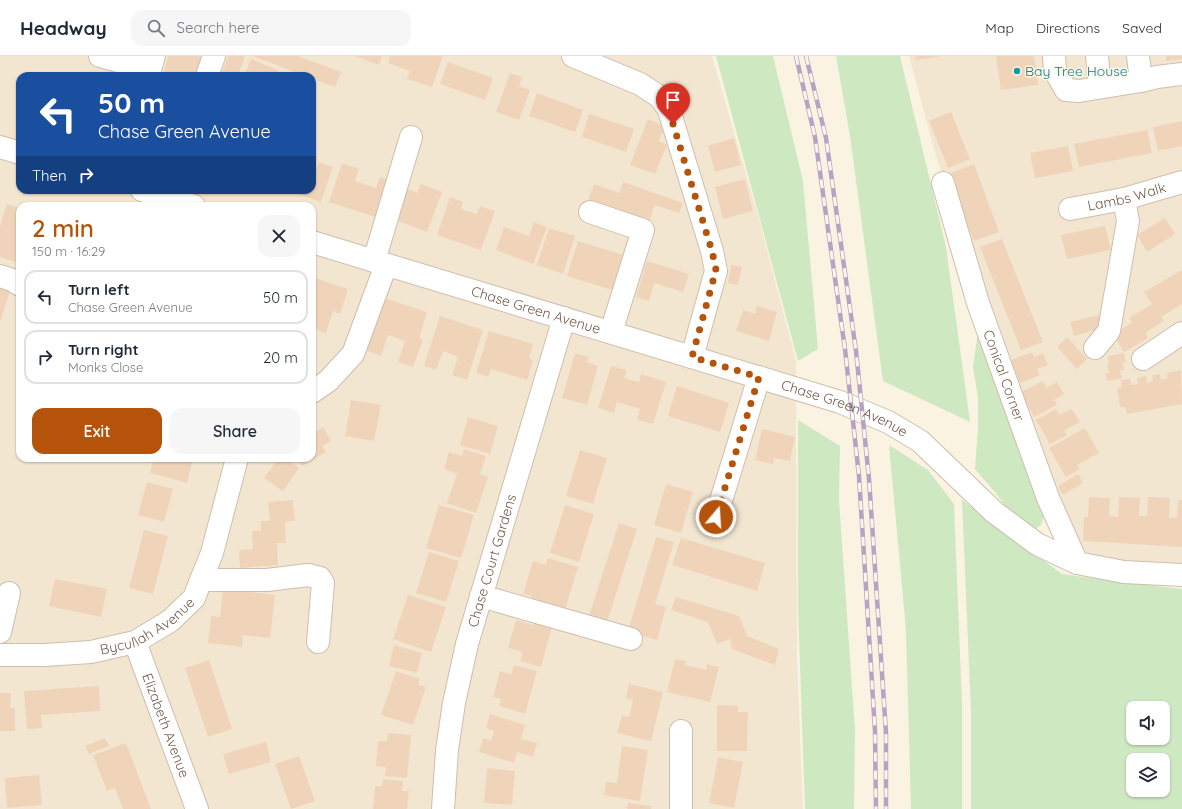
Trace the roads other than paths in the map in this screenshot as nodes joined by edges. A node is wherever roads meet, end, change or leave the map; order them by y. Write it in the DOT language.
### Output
graph roads {
  1 [pos="100,56"];
  2 [pos="154,56"];
  3 [pos="214,56"];
  4 [pos="573,56"];
  5 [pos="1054,56"];
  6 [pos="1097,56"];
  7 [pos="1138,56"];
  8 [pos="208,72"];
  9 [pos="1182,74"];
  10 [pos="1141,81"];
  11 [pos="1100,87"];
  12 [pos="411,137"];
  13 [pos="0,146"];
  14 [pos="16,152"];
  15 [pos="1182,182"];
  16 [pos="943,183"];
  17 [pos="155,194"];
  18 [pos="1124,199"];
  19 [pos="181,202"];
  20 [pos="1070,209"];
  21 [pos="590,212"];
  22 [pos="316,243"];
  23 [pos="380,263"];
  24 [pos="0,276"];
  25 [pos="16,282"];
  26 [pos="564,318"];
  27 [pos="611,332"];
  28 [pos="1182,333"];
  29 [pos="1095,348"];
  30 [pos="692,357"];
  31 [pos="1144,358"];
  32 [pos="759,377"];
  33 [pos="316,389"];
  34 [pos="236,462"];
  35 [pos="716,517"];
  36 [pos="1077,563"];
  37 [pos="1182,575"];
  38 [pos="201,580"];
  39 [pos="9,593"];
  40 [pos="481,596"];
  41 [pos="0,632"];
  42 [pos="632,639"];
  43 [pos="134,642"];
  44 [pos="318,642"];
  45 [pos="0,655"];
  46 [pos="681,731"];
  47 [pos="197,809"];
  48 [pos="443,809"];
  49 [pos="681,809"];
  1 -- 2 [label="street"];
  3 -- 8 [label="street"];
  4 -- 30 [label="street"];
  5 -- 11 [label="street"];
  6 -- 11 [label="street"];
  7 -- 10 [label="street"];
  9 -- 10 [label="street"];
  10 -- 11 [label="street"];
  12 -- 23 [label="street"];
  13 -- 14 [label="street"];
  15 -- 18 [label="street, Lambs Walk"];
  16 -- 36 [label="street, Conical Corner"];
  17 -- 19 [label="street"];
  18 -- 20 [label="street, Lambs Walk"];
  18 -- 29 [label="street"];
  21 -- 27 [label="street"];
  22 -- 23 [label="street, Chase Green Avenue"];
  23 -- 26 [label="street, Chase Green Avenue"];
  23 -- 33 [label="street"];
  24 -- 25 [label="street"];
  26 -- 27 [label="street, Chase Green Avenue"];
  26 -- 40 [label="street, Chase Court Gardens"];
  27 -- 30 [label="street, Chase Green Avenue"];
  28 -- 31 [label="street"];
  30 -- 32 [label="street, Chase Green Avenue"];
  32 -- 35 [label="street"];
  32 -- 36 [label="street, Chase Green Avenue"];
  34 -- 38 [label="street, Bycullah Avenue"];
  36 -- 37 [label="street, Chase Green Avenue"];
  38 -- 43 [label="street, Bycullah Avenue"];
  38 -- 44 [label="street"];
  39 -- 41 [label="street"];
  40 -- 42 [label="street"];
  40 -- 48 [label="street, Chase Court Gardens"];
  43 -- 45 [label="street, Bycullah Avenue"];
  43 -- 47 [label="street, Elizabeth Avenue"];
  46 -- 49 [label="street"];
}
